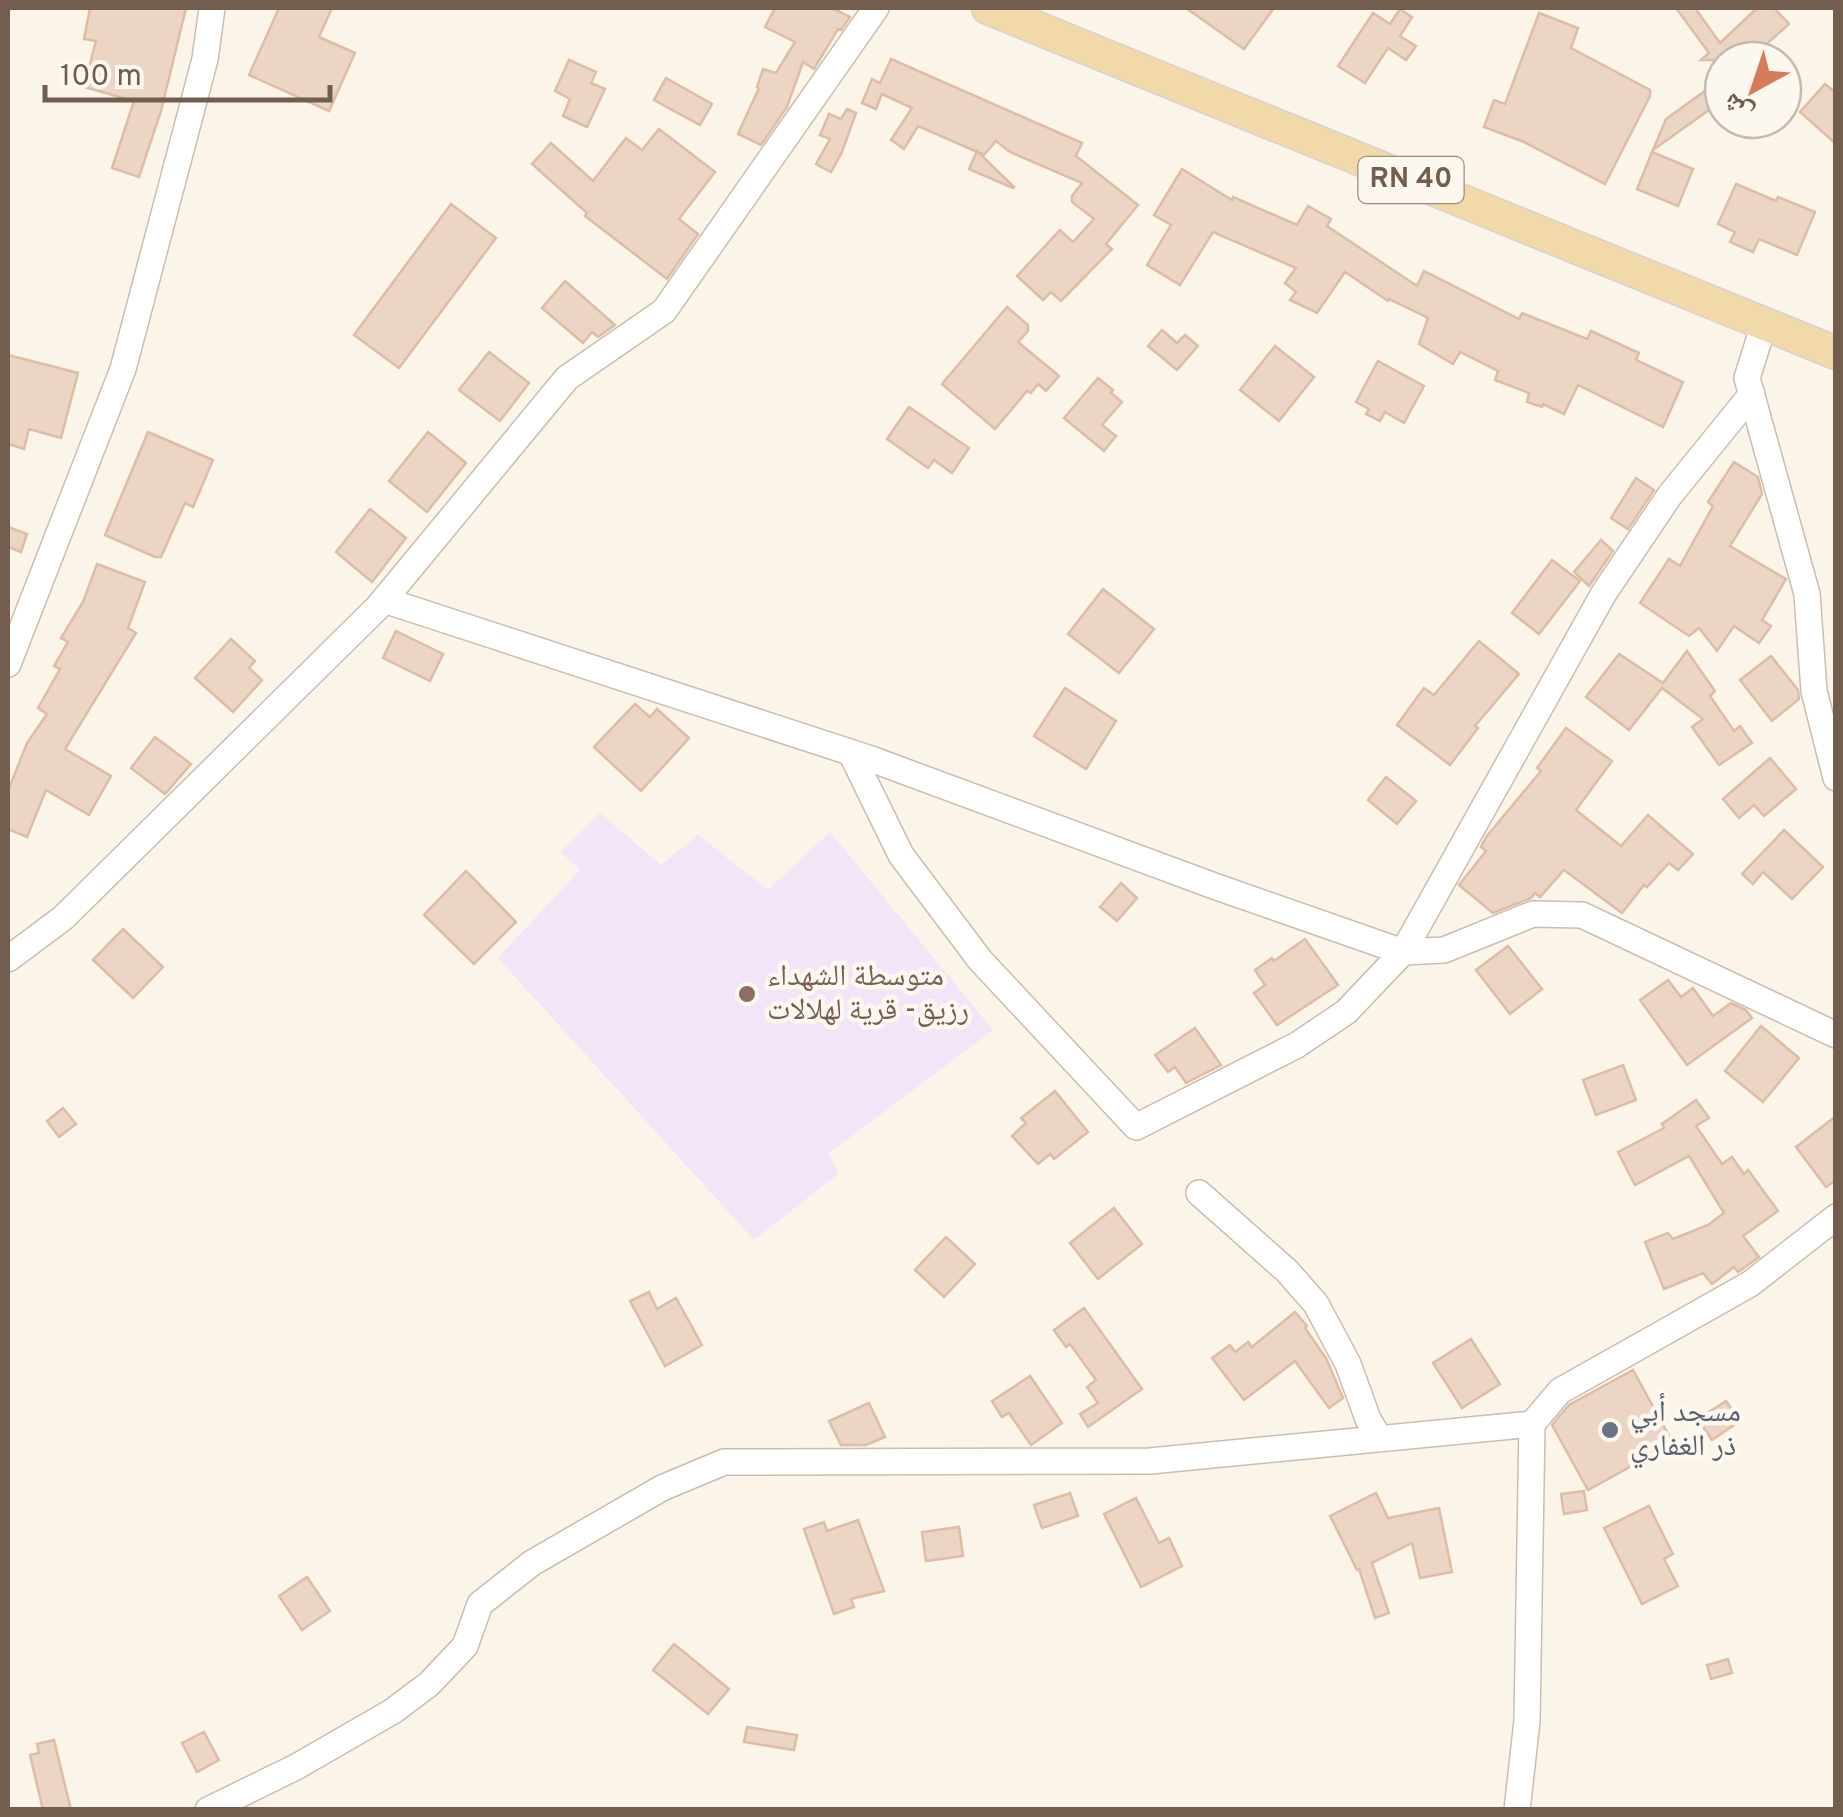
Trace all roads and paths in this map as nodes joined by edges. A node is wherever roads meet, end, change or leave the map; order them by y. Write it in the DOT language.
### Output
graph roads {
  1 [pos="212,8"];
  2 [pos="876,8"];
  3 [pos="988,8"];
  4 [pos="1764,324"];
  5 [pos="1836,353"];
  6 [pos="1752,394"];
  7 [pos="384,600"];
  8 [pos="8,664"];
  9 [pos="851,752"];
  10 [pos="1836,778"];
  11 [pos="1403,952"];
  12 [pos="8,959"];
  13 [pos="1836,1035"];
  14 [pos="1199,1193"];
  15 [pos="1836,1218"];
  16 [pos="1532,1424"];
  17 [pos="1379,1438"];
  18 [pos="208,1810"];
  19 [pos="1516,1810"];
  1 -- 8 [label="street"];
  2 -- 7 [label="street"];
  3 -- 4 [label="main road, RN 40"];
  4 -- 5 [label="main road, RN 40"];
  4 -- 6 [label="street"];
  6 -- 10 [label="street"];
  6 -- 11 [label="street"];
  7 -- 9 [label="street"];
  7 -- 12 [label="street"];
  9 -- 11 [label="street"];
  9 -- 11 [label="street"];
  11 -- 13 [label="street"];
  14 -- 17 [label="street"];
  15 -- 16 [label="street"];
  16 -- 17 [label="street"];
  16 -- 19 [label="street"];
  17 -- 18 [label="street"];
}
